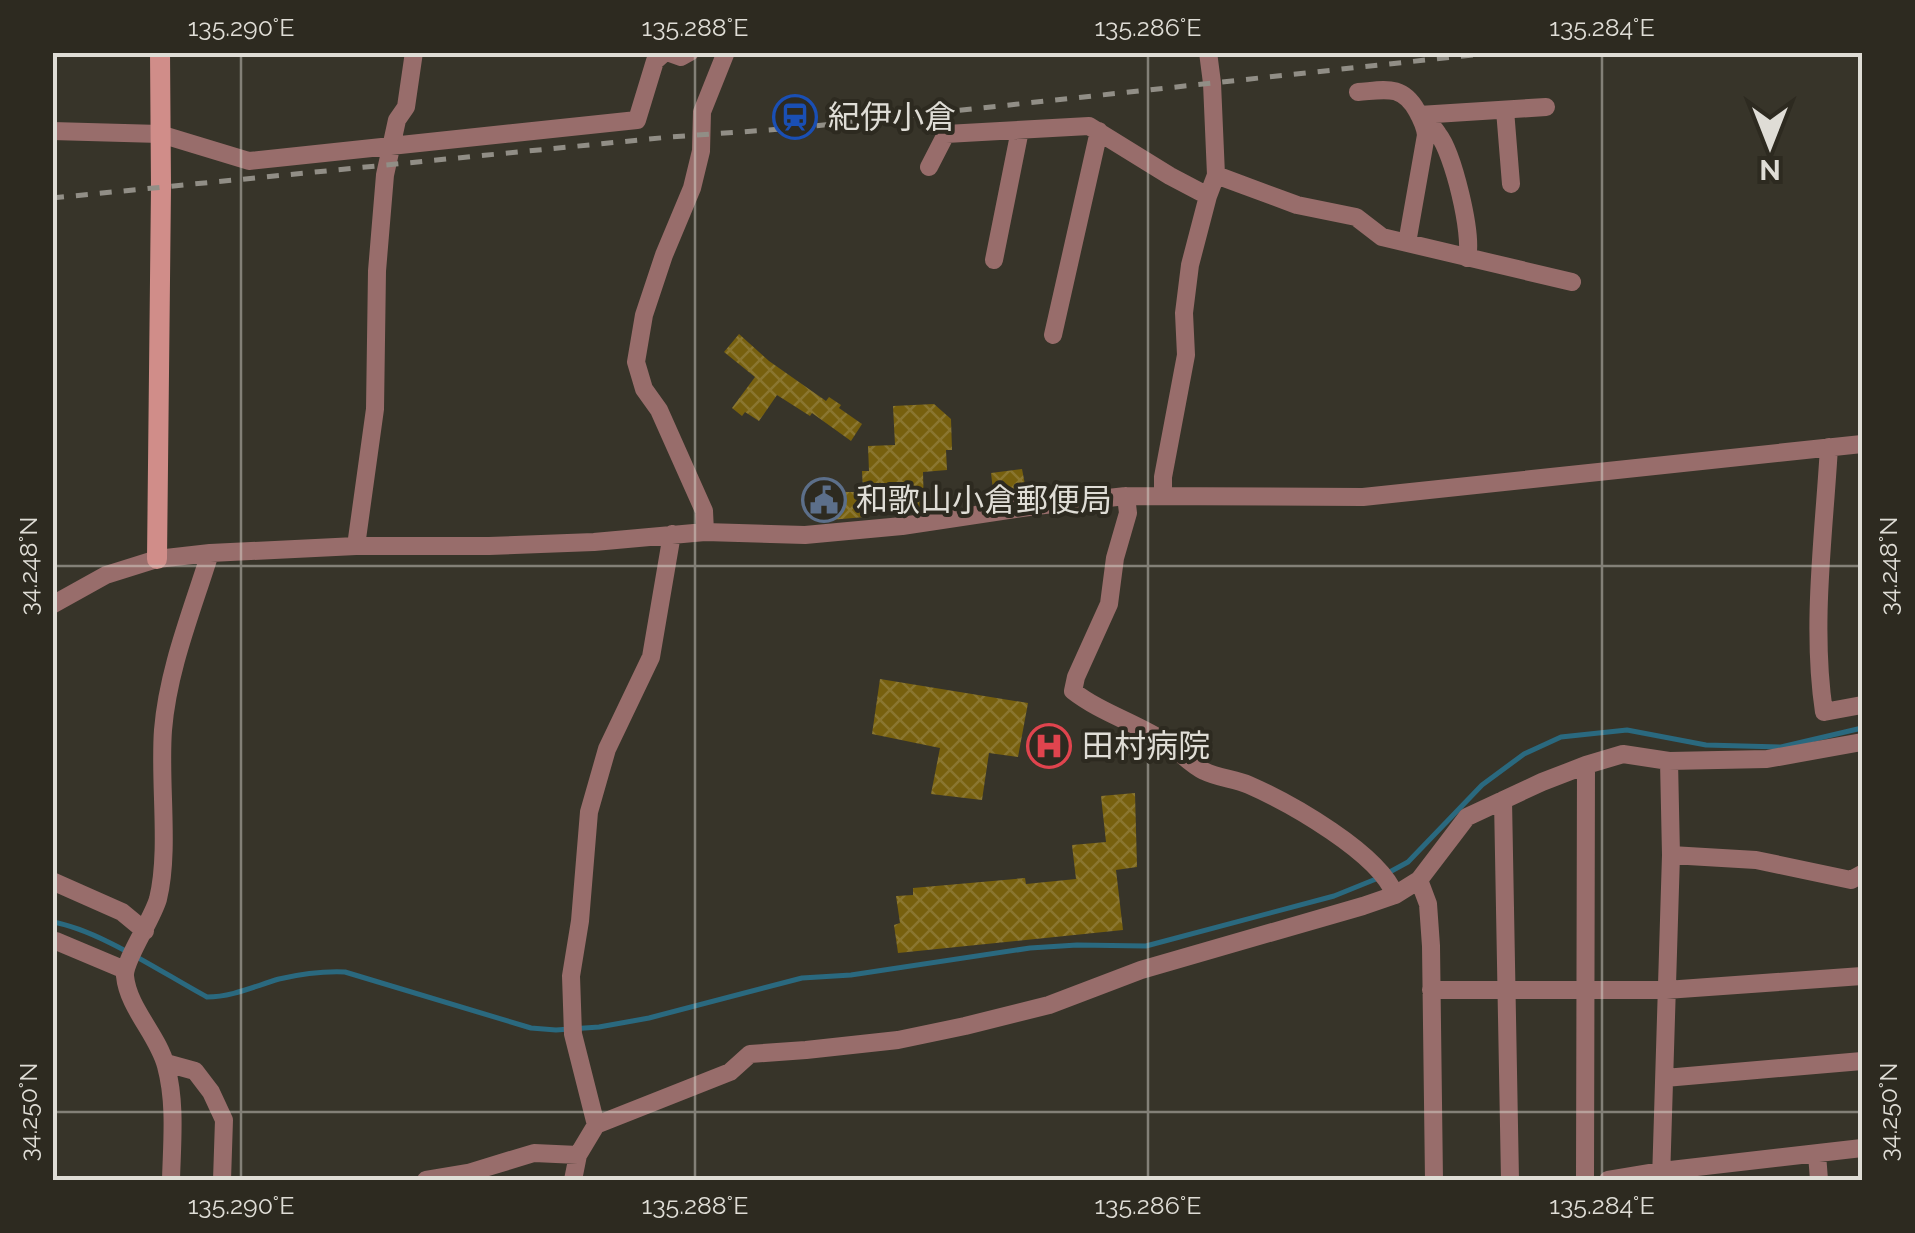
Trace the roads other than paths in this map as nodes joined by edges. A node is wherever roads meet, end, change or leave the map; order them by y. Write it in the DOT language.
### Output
graph roads {
  1 [pos="160,52"];
  2 [pos="414,52"];
  3 [pos="666,52"];
  4 [pos="690,52"];
  5 [pos="726,52"];
  6 [pos="1208,52"];
  7 [pos="1358,92"];
  8 [pos="1546,106"];
  9 [pos="1505,110"];
  10 [pos="1422,121"];
  11 [pos="1020,130"];
  12 [pos="1098,131"];
  13 [pos="52,132"];
  14 [pos="160,134"];
  15 [pos="392,144"];
  16 [pos="930,167"];
  17 [pos="1216,175"];
  18 [pos="1511,184"];
  19 [pos="1208,196"];
  20 [pos="1406,243"];
  21 [pos="1468,258"];
  22 [pos="994,260"];
  23 [pos="1572,282"];
  24 [pos="1053,335"];
  25 [pos="1862,444"];
  26 [pos="1829,448"];
  27 [pos="1163,494"];
  28 [pos="1126,496"];
  29 [pos="705,532"];
  30 [pos="672,534"];
  31 [pos="356,546"];
  32 [pos="210,553"];
  33 [pos="158,560"];
  34 [pos="52,605"];
  35 [pos="1862,705"];
  36 [pos="1862,742"];
  37 [pos="1669,761"];
  38 [pos="1586,765"];
  39 [pos="1503,800"];
  40 [pos="1671,854"];
  41 [pos="1862,874"];
  42 [pos="1419,880"];
  43 [pos="52,882"];
  44 [pos="1393,891"];
  45 [pos="143,935"];
  46 [pos="55,940"];
  47 [pos="126,967"];
  48 [pos="1862,976"];
  49 [pos="1431,990"];
  50 [pos="1507,990"];
  51 [pos="1586,990"];
  52 [pos="1666,990"];
  53 [pos="1862,1061"];
  54 [pos="166,1063"];
  55 [pos="1664,1078"];
  56 [pos="596,1125"];
  57 [pos="1862,1148"];
  58 [pos="1817,1154"];
  59 [pos="578,1155"];
  60 [pos="1662,1176"];
  61 [pos="171,1180"];
  62 [pos="222,1180"];
  63 [pos="426,1180"];
  64 [pos="574,1180"];
  65 [pos="1434,1180"];
  66 [pos="1510,1180"];
  67 [pos="1585,1180"];
  68 [pos="1608,1180"];
  69 [pos="1819,1180"];
  1 -- 14 [label="street"];
  2 -- 15 [label="street"];
  3 -- 4 [label="street"];
  3 -- 15 [label="street"];
  5 -- 29 [label="street"];
  6 -- 17 [label="street"];
  7 -- 10 [label="street"];
  8 -- 9 [label="street"];
  9 -- 10 [label="street"];
  9 -- 18 [label="street"];
  10 -- 20 [label="street"];
  10 -- 21 [label="street"];
  11 -- 12 [label="street"];
  11 -- 16 [label="street"];
  11 -- 22 [label="street"];
  12 -- 19 [label="street"];
  12 -- 24 [label="street"];
  13 -- 14 [label="street"];
  14 -- 15 [label="street"];
  14 -- 33 [label="street"];
  15 -- 31 [label="street"];
  17 -- 19 [label="street"];
  17 -- 20 [label="street"];
  19 -- 27 [label="street"];
  20 -- 21 [label="street"];
  21 -- 23 [label="street"];
  25 -- 26 [label="street"];
  26 -- 27 [label="street"];
  26 -- 35 [label="street"];
  27 -- 28 [label="street"];
  28 -- 29 [label="street"];
  28 -- 44 [label="street"];
  29 -- 30 [label="street"];
  30 -- 31 [label="street"];
  30 -- 56 [label="street"];
  31 -- 32 [label="street"];
  32 -- 33 [label="street"];
  32 -- 45 [label="street"];
  33 -- 34 [label="street"];
  36 -- 37 [label="street"];
  37 -- 38 [label="street"];
  37 -- 40 [label="street"];
  38 -- 39 [label="street"];
  38 -- 51 [label="street"];
  39 -- 42 [label="street"];
  39 -- 50 [label="street"];
  40 -- 41 [label="street"];
  40 -- 52 [label="street"];
  42 -- 44 [label="street"];
  42 -- 49 [label="street"];
  43 -- 45 [label="street"];
  44 -- 56 [label="street"];
  45 -- 47 [label="street"];
  46 -- 47 [label="street"];
  47 -- 54 [label="street"];
  48 -- 52 [label="street"];
  49 -- 50 [label="street"];
  49 -- 65 [label="street"];
  50 -- 51 [label="street"];
  50 -- 66 [label="street"];
  51 -- 52 [label="street"];
  51 -- 67 [label="street"];
  52 -- 55 [label="street"];
  53 -- 55 [label="street"];
  54 -- 61 [label="street"];
  54 -- 62 [label="street"];
  55 -- 60 [label="street"];
  56 -- 59 [label="street"];
  57 -- 58 [label="street"];
  58 -- 60 [label="street"];
  58 -- 69 [label="street"];
  59 -- 63 [label="street"];
  59 -- 64 [label="street"];
  60 -- 68 [label="street"];
}
